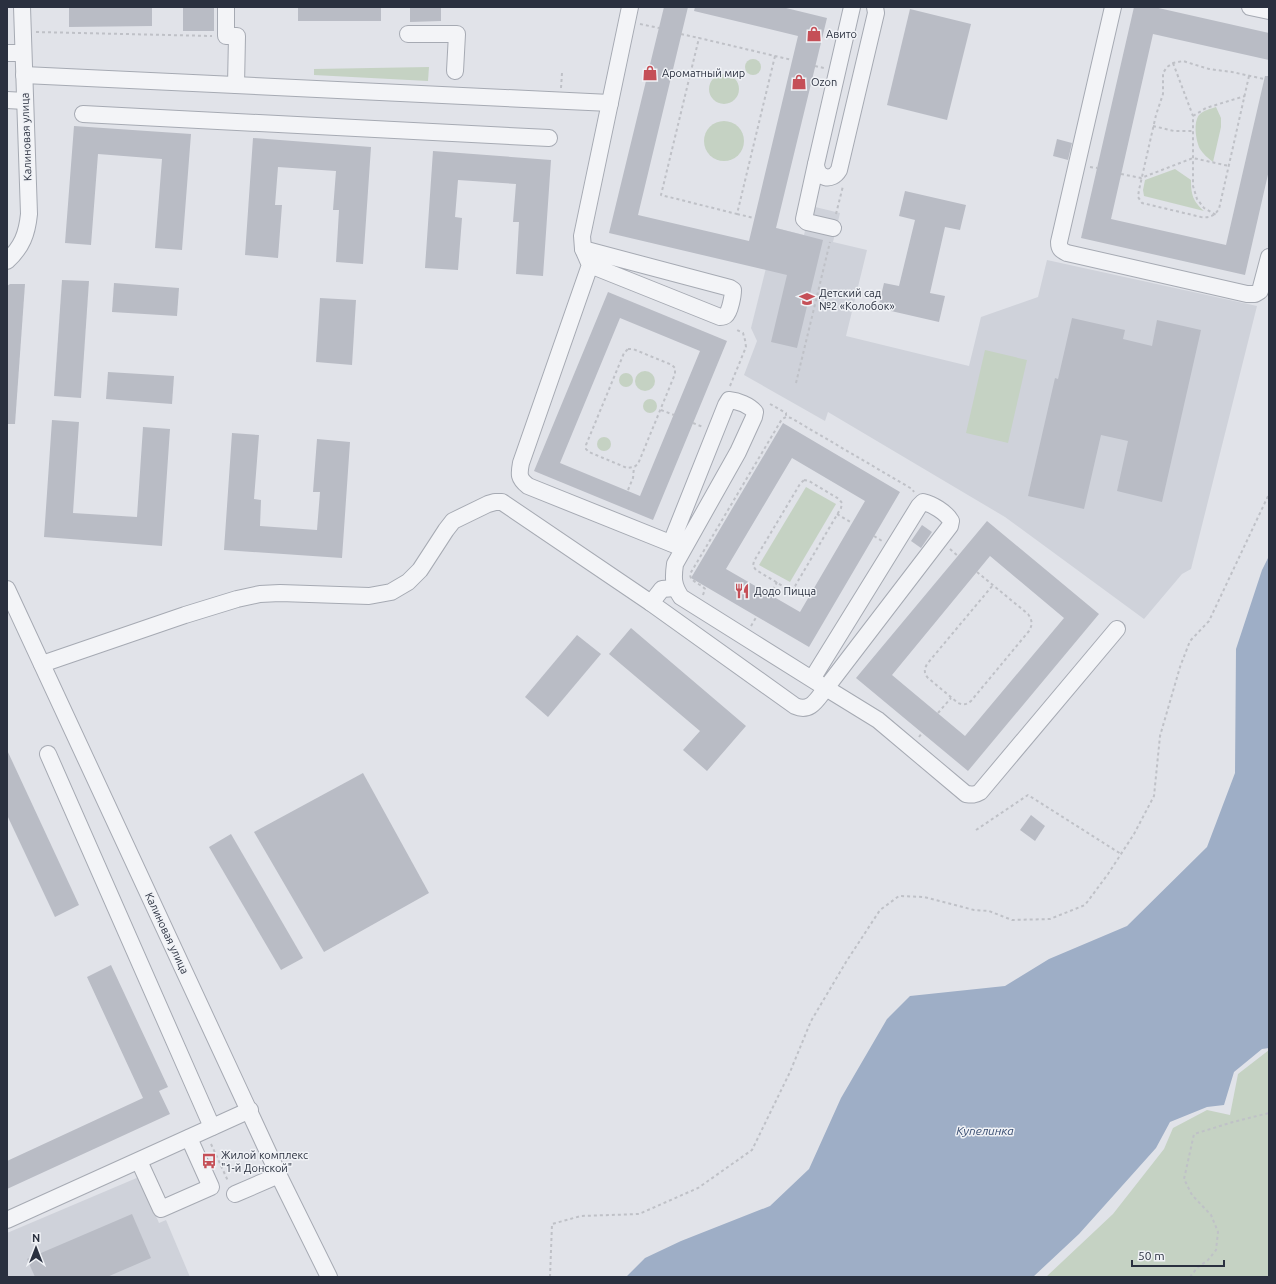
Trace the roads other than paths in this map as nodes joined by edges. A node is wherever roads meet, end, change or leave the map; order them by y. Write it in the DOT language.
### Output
graph roads {
  1 [pos="22,7"];
  2 [pos="226,7"];
  3 [pos="852,7"];
  4 [pos="875,7"];
  5 [pos="1113,7"];
  6 [pos="1250,7"];
  7 [pos="1269,11"];
  8 [pos="628,14"];
  9 [pos="408,34"];
  10 [pos="7,53"];
  11 [pos="23,53"];
  12 [pos="455,71"];
  13 [pos="24,75"];
  14 [pos="236,85"];
  15 [pos="7,100"];
  16 [pos="25,101"];
  17 [pos="610,103"];
  18 [pos="83,114"];
  19 [pos="549,138"];
  20 [pos="816,164"];
  21 [pos="833,228"];
  22 [pos="583,249"];
  23 [pos="1269,257"];
  24 [pos="7,261"];
  25 [pos="590,265"];
  26 [pos="677,546"];
  27 [pos="675,588"];
  28 [pos="7,589"];
  29 [pos="651,603"];
  30 [pos="1117,629"];
  31 [pos="42,664"];
  32 [pos="812,679"];
  33 [pos="826,688"];
  34 [pos="48,754"];
  35 [pos="250,1110"];
  36 [pos="212,1127"];
  37 [pos="189,1138"];
  38 [pos="138,1161"];
  39 [pos="279,1175"];
  40 [pos="234,1194"];
  41 [pos="7,1220"];
  42 [pos="329,1277"];
  1 -- 11 [label="street, Калиновая улица"];
  2 -- 14 [label="street"];
  3 -- 20 [label="street"];
  4 -- 20 [label="street"];
  5 -- 23 [label="street"];
  6 -- 7 [label="street"];
  8 -- 17 [label="street"];
  9 -- 12 [label="street"];
  10 -- 11 [label="street"];
  11 -- 13 [label="street, Калиновая улица"];
  13 -- 14 [label="street"];
  13 -- 16 [label="street, Калиновая улица"];
  14 -- 17 [label="street"];
  15 -- 16 [label="street"];
  16 -- 24 [label="street, Калиновая улица"];
  17 -- 22 [label="street"];
  18 -- 19 [label="street"];
  20 -- 21 [label="street"];
  22 -- 25 [label="street"];
  22 -- 25 [label="street"];
  25 -- 26 [label="street"];
  26 -- 26 [label="street"];
  26 -- 27 [label="street"];
  27 -- 29 [label="street"];
  27 -- 32 [label="street"];
  28 -- 31 [label="street, Калиновая улица"];
  29 -- 31 [label="street"];
  29 -- 33 [label="street"];
  30 -- 33 [label="street"];
  31 -- 35 [label="street, Калиновая улица"];
  32 -- 33 [label="street"];
  32 -- 33 [label="street"];
  34 -- 36 [label="street"];
  35 -- 36 [label="street"];
  35 -- 39 [label="street, Калиновая улица"];
  36 -- 37 [label="street"];
  37 -- 38 [label="street"];
  37 -- 38 [label="street"];
  38 -- 41 [label="street"];
  39 -- 40 [label="street"];
  39 -- 42 [label="street, Калиновая улица"];
}
